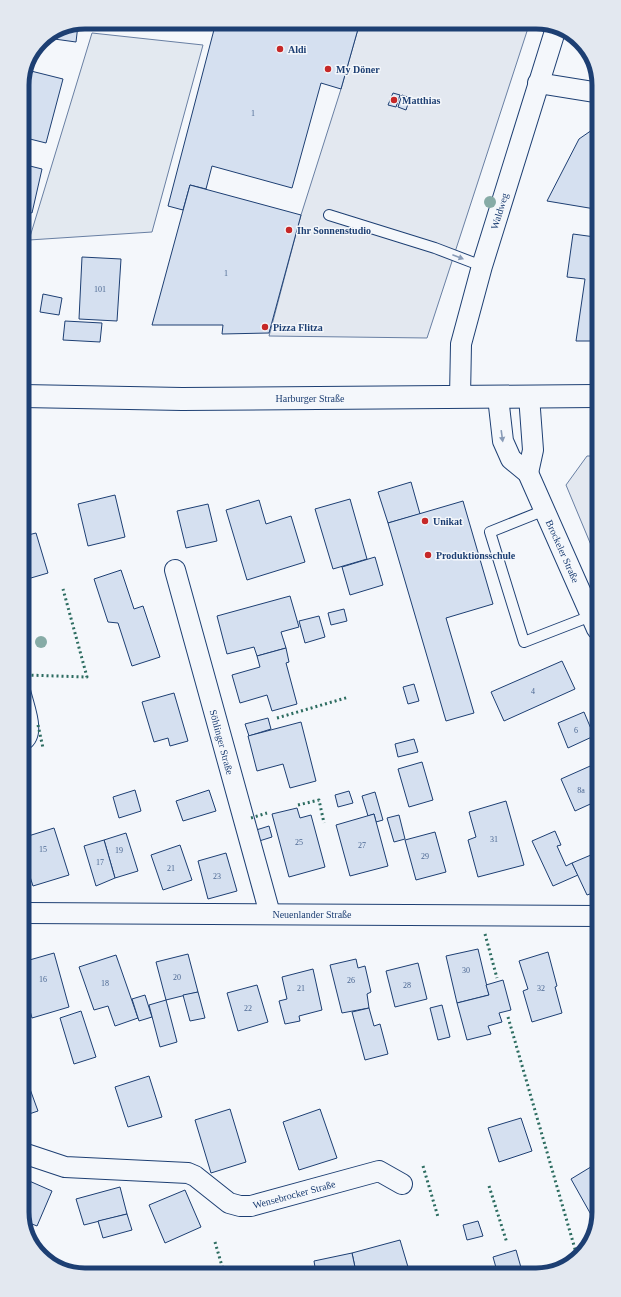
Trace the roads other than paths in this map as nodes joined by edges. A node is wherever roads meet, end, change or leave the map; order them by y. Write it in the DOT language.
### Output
graph roads {
  1 [pos="555,32"];
  2 [pos="538,84"];
  3 [pos="592,92"];
  4 [pos="329,215"];
  5 [pos="482,266"];
  6 [pos="29,396"];
  7 [pos="529,396"];
  8 [pos="592,396"];
  9 [pos="460,397"];
  10 [pos="498,397"];
  11 [pos="528,473"];
  12 [pos="545,510"];
  13 [pos="175,570"];
  14 [pos="592,617"];
  15 [pos="592,623"];
  16 [pos="29,706"];
  17 [pos="29,741"];
  18 [pos="29,913"];
  19 [pos="270,914"];
  20 [pos="592,916"];
  21 [pos="29,1155"];
  22 [pos="402,1184"];
  1 -- 2 [label="street, Waldweg"];
  2 -- 3 [label="street"];
  2 -- 5 [label="street, Waldweg"];
  4 -- 5 [label="lane, one-way"];
  5 -- 9 [label="street, Waldweg"];
  6 -- 9 [label="main road, Harburger Straße"];
  7 -- 8 [label="main road, Harburger Straße"];
  7 -- 10 [label="main road, Harburger Straße"];
  7 -- 11 [label="street"];
  9 -- 10 [label="main road, Harburger Straße"];
  10 -- 11 [label="street, Brockeler Straße, one-way"];
  11 -- 12 [label="street, Brockeler Straße"];
  12 -- 14 [label="street, Brockeler Straße"];
  12 -- 15 [label="lane"];
  13 -- 19 [label="street, Söhlinger Straße"];
  16 -- 17 [label="lane"];
  18 -- 19 [label="street, Neuenlander Straße"];
  19 -- 20 [label="street, Neuenlander Straße"];
  21 -- 22 [label="street, Wensebrocker Straße"];
}
